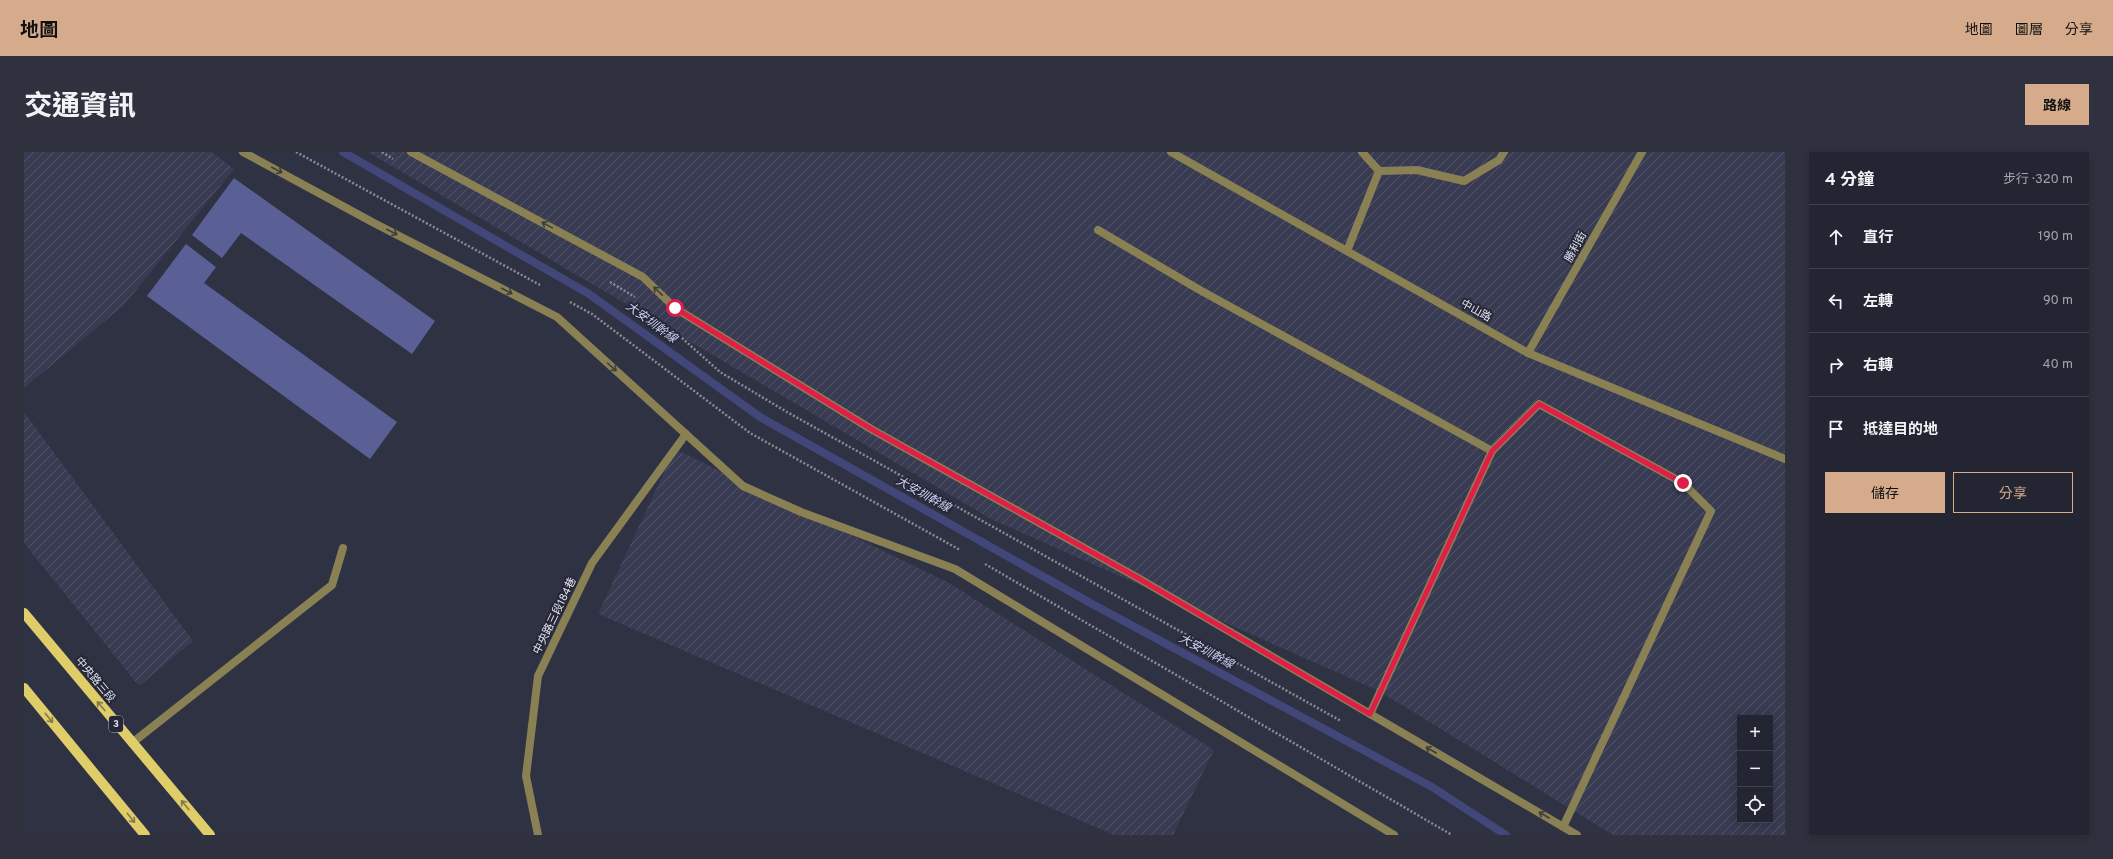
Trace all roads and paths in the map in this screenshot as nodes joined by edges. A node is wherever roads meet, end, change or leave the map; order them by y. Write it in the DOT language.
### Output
graph roads {
  1 [pos="243,152"];
  2 [pos="296,152"];
  3 [pos="411,152"];
  4 [pos="1171,152"];
  5 [pos="1362,152"];
  6 [pos="1504,152"];
  7 [pos="1642,152"];
  8 [pos="1379,170"];
  9 [pos="1098,230"];
  10 [pos="1347,251"];
  11 [pos="544,287"];
  12 [pos="564,298"];
  13 [pos="1528,353"];
  14 [pos="686,434"];
  15 [pos="1492,451"];
  16 [pos="1785,459"];
  17 [pos="344,548"];
  18 [pos="962,550"];
  19 [pos="982,562"];
  20 [pos="24,613"];
  21 [pos="24,688"];
  22 [pos="1370,714"];
  23 [pos="132,743"];
  24 [pos="1563,827"];
  25 [pos="145,835"];
  26 [pos="210,835"];
  27 [pos="538,835"];
  28 [pos="1394,835"];
  29 [pos="1452,835"];
  30 [pos="1577,835"];
  1 -- 14 [label="street, one-way"];
  2 -- 11 [label="path"];
  22 -- 3 [label="street, one-way"];
  4 -- 10 [label="street, 中山路"];
  5 -- 8 [label="street"];
  6 -- 8 [label="street"];
  7 -- 13 [label="street, 勝利街"];
  8 -- 10 [label="street"];
  9 -- 15 [label="street"];
  10 -- 13 [label="street, 中山路"];
  12 -- 18 [label="path"];
  13 -- 16 [label="street, 中山路"];
  14 -- 27 [label="street, 中央路三段184巷"];
  14 -- 28 [label="street"];
  15 -- 22 [label="street"];
  15 -- 24 [label="street"];
  17 -- 23 [label="street"];
  19 -- 29 [label="path"];
  23 -- 20 [label="main road, 中央路三段 / 3, one-way"];
  21 -- 25 [label="main road, one-way"];
  24 -- 22 [label="street, one-way"];
  26 -- 23 [label="main road, 中央路三段 / 3, one-way"];
  24 -- 30 [label="street"];
}
